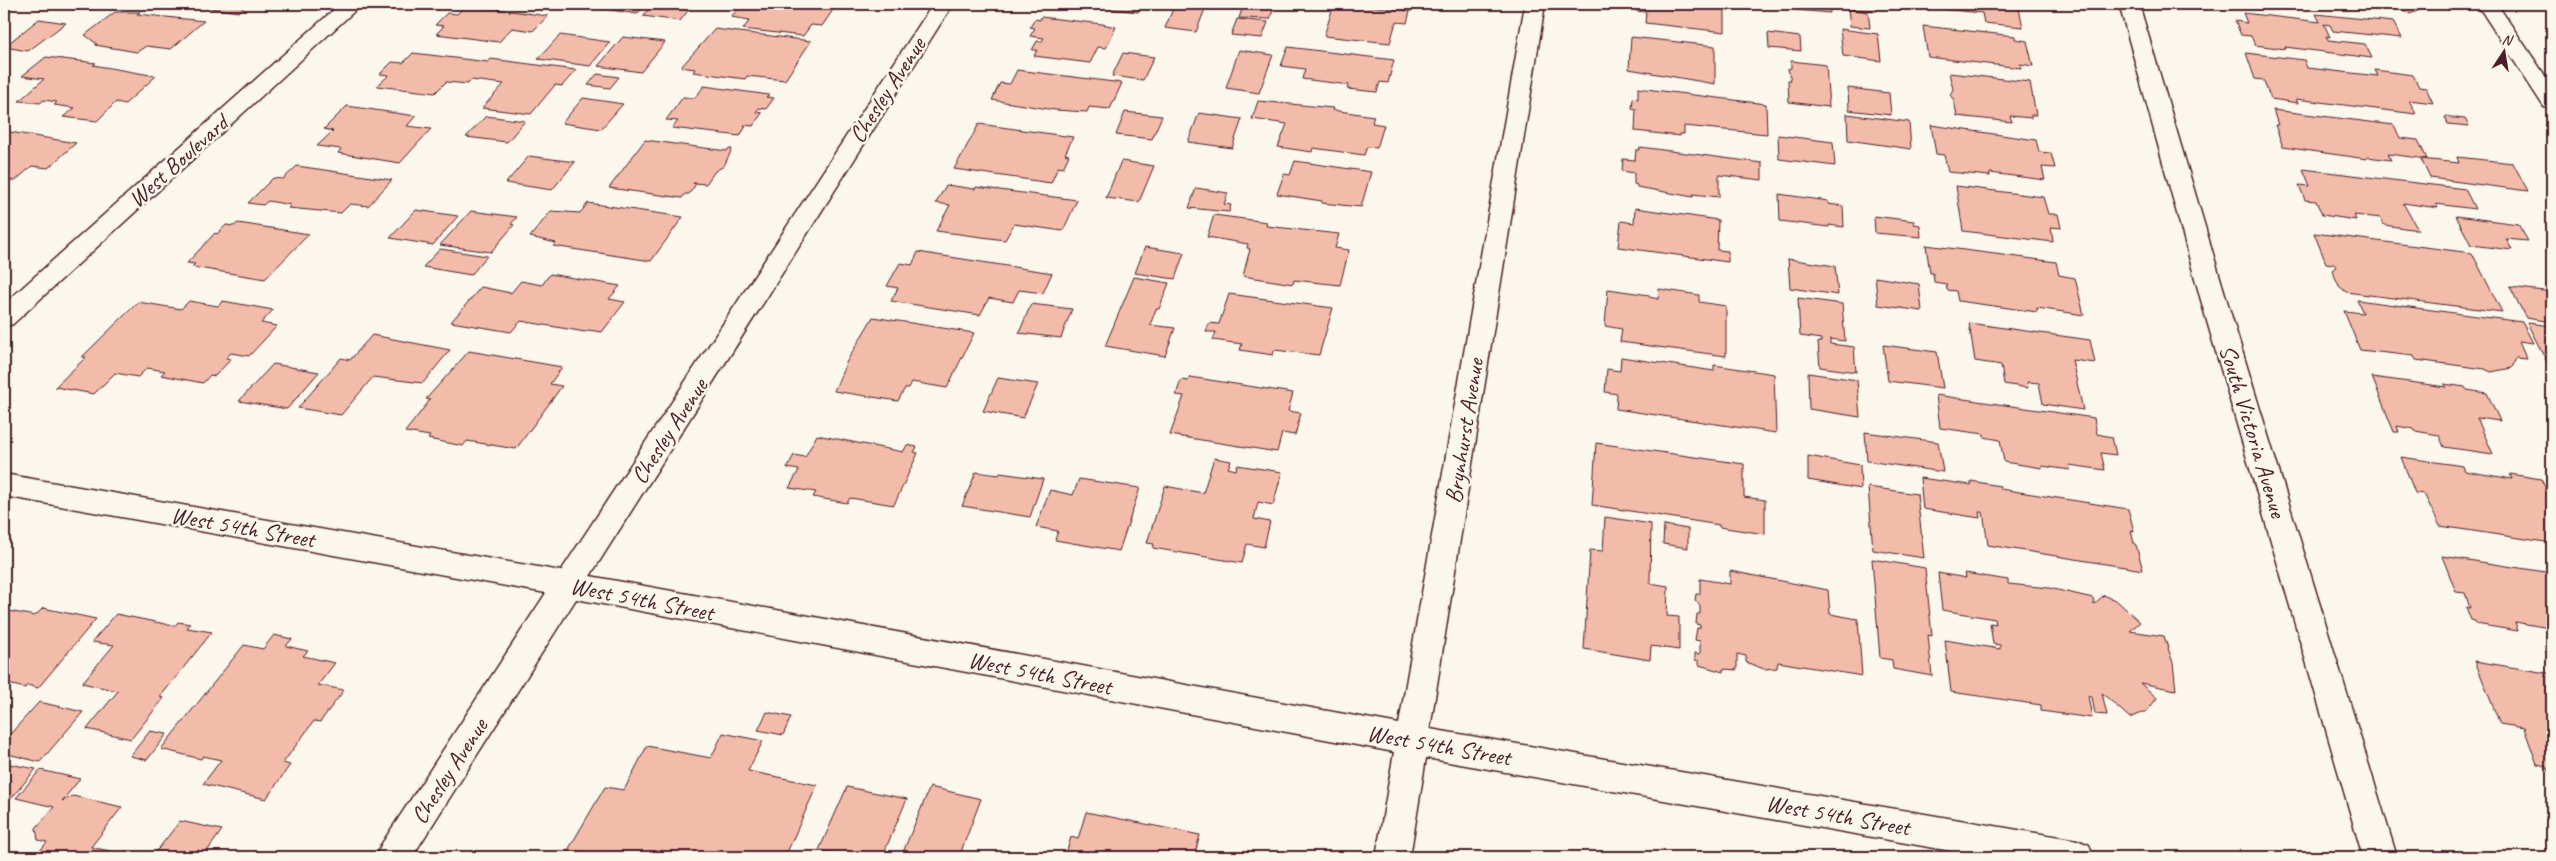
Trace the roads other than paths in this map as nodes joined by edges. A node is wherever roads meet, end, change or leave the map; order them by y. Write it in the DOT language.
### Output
graph roads {
  1 [pos="352,4"];
  2 [pos="943,4"];
  3 [pos="1536,4"];
  4 [pos="2129,4"];
  5 [pos="2487,4"];
  6 [pos="2552,102"];
  7 [pos="4,318"];
  8 [pos="4,485"];
  9 [pos="570,585"];
  10 [pos="1413,740"];
  11 [pos="394,857"];
  12 [pos="1394,857"];
  13 [pos="2077,857"];
  14 [pos="2380,857"];
  1 -- 7 [label="street, West Boulevard"];
  2 -- 9 [label="street, Chesley Avenue"];
  3 -- 10 [label="street, Brynhurst Avenue"];
  4 -- 14 [label="street, South Victoria Avenue"];
  5 -- 6 [label="street"];
  8 -- 9 [label="street, West 54th Street"];
  9 -- 10 [label="street, West 54th Street"];
  9 -- 11 [label="street, Chesley Avenue"];
  10 -- 12 [label="street, Brynhurst Avenue"];
  10 -- 13 [label="street, West 54th Street"];
}
